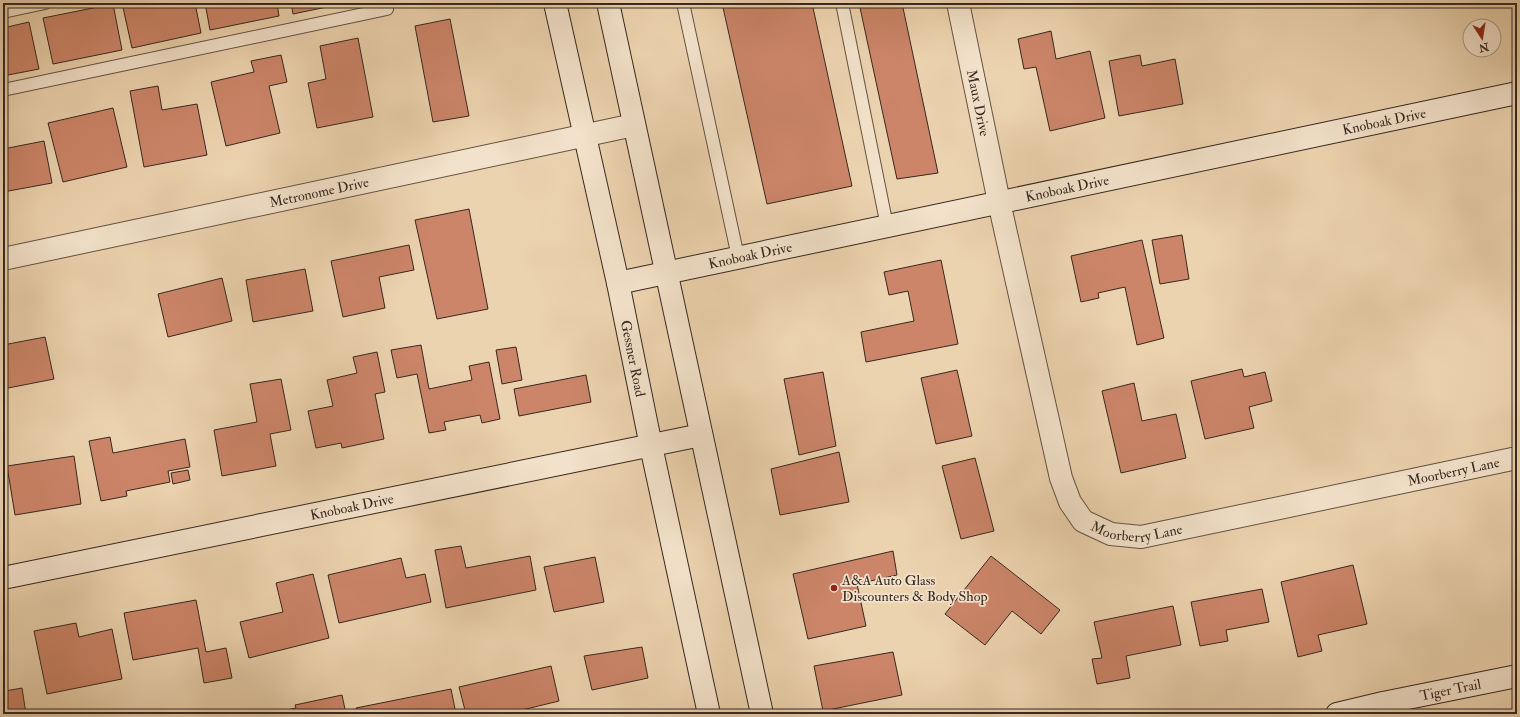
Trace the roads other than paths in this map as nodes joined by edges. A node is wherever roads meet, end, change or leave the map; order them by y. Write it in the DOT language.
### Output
graph roads {
  1 [pos="45,3"];
  2 [pos="385,3"];
  3 [pos="555,3"];
  4 [pos="608,3"];
  5 [pos="683,3"];
  6 [pos="842,3"];
  7 [pos="958,3"];
  8 [pos="3,12"];
  9 [pos="3,90"];
  10 [pos="1517,93"];
  11 [pos="634,125"];
  12 [pos="585,137"];
  13 [pos="1000,202"];
  14 [pos="887,226"];
  15 [pos="738,257"];
  16 [pos="3,260"];
  17 [pos="667,272"];
  18 [pos="618,283"];
  19 [pos="701,435"];
  20 [pos="651,446"];
  21 [pos="1517,458"];
  22 [pos="3,578"];
  23 [pos="1517,676"];
  24 [pos="709,714"];
  25 [pos="762,714"];
  26 [pos="1337,714"];
  1 -- 8 [label="lane"];
  2 -- 9 [label="lane"];
  3 -- 12 [label="street, Gessner Road"];
  4 -- 11 [label="street"];
  5 -- 15 [label="lane"];
  6 -- 14 [label="lane"];
  7 -- 13 [label="street, Maux Drive"];
  10 -- 13 [label="street, Knoboak Drive"];
  11 -- 12 [label="street, Metronome Drive"];
  11 -- 17 [label="street"];
  12 -- 16 [label="street, Metronome Drive"];
  12 -- 18 [label="street, Gessner Road"];
  13 -- 14 [label="street, Knoboak Drive"];
  13 -- 21 [label="street, Moorberry Lane"];
  14 -- 15 [label="street, Knoboak Drive"];
  15 -- 17 [label="street, Knoboak Drive"];
  17 -- 18 [label="street, Knoboak Drive"];
  17 -- 19 [label="street"];
  18 -- 20 [label="street, Gessner Road"];
  19 -- 20 [label="street, Knoboak Drive"];
  19 -- 25 [label="street"];
  20 -- 22 [label="street, Knoboak Drive"];
  20 -- 24 [label="street, Gessner Road"];
  23 -- 26 [label="street, Tiger Trail"];
}
